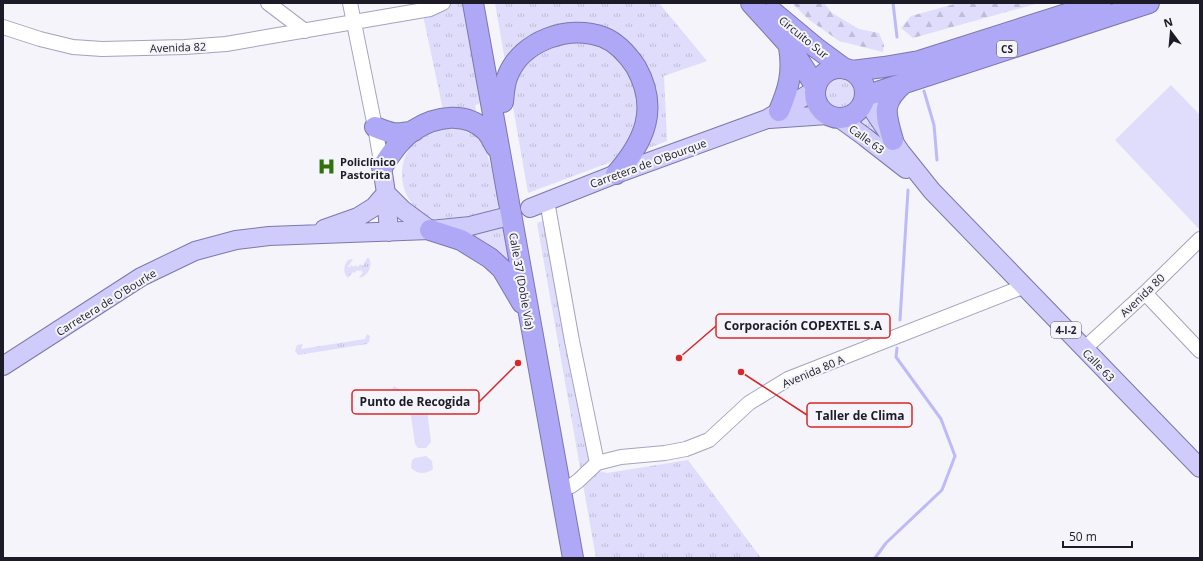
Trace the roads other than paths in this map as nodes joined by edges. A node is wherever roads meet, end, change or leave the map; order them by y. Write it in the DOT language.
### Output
graph roads {
  1 [pos="268,3"];
  2 [pos="350,3"];
  3 [pos="443,3"];
  4 [pos="473,3"];
  5 [pos="485,3"];
  6 [pos="751,3"];
  7 [pos="765,3"];
  8 [pos="1101,3"];
  9 [pos="1149,3"];
  10 [pos="353,22"];
  11 [pos="3,27"];
  12 [pos="305,31"];
  13 [pos="795,40"];
  14 [pos="884,68"];
  15 [pos="848,70"];
  16 [pos="904,83"];
  17 [pos="816,88"];
  18 [pos="865,97"];
  19 [pos="503,102"];
  20 [pos="773,115"];
  21 [pos="833,117"];
  22 [pos="375,127"];
  23 [pos="414,130"];
  24 [pos="893,140"];
  25 [pos="499,152"];
  26 [pos="382,167"];
  27 [pos="616,174"];
  28 [pos="932,191"];
  29 [pos="386,193"];
  30 [pos="547,201"];
  31 [pos="530,208"];
  32 [pos="501,218"];
  33 [pos="430,230"];
  34 [pos="389,232"];
  35 [pos="308,234"];
  36 [pos="1199,243"];
  37 [pos="1025,286"];
  38 [pos="1145,293"];
  39 [pos="528,313"];
  40 [pos="1084,349"];
  41 [pos="1200,350"];
  42 [pos="25,353"];
  43 [pos="3,357"];
  44 [pos="3,366"];
  45 [pos="597,463"];
  46 [pos="1200,468"];
  47 [pos="571,486"];
  48 [pos="573,558"];
  49 [pos="584,558"];
  1 -- 12 [label="street"];
  2 -- 10 [label="street"];
  3 -- 10 [label="street, Avenida 82"];
  4 -- 25 [label="highway, Calle 37 (Doble Vía)"];
  5 -- 19 [label="highway, Calle 37 (Doble Vía)"];
  6 -- 13 [label="highway, Circuito Sur"];
  7 -- 13 [label="highway, Circuito Sur"];
  8 -- 14 [label="highway, CS"];
  9 -- 16 [label="highway, CS"];
  10 -- 12 [label="street, Avenida 82"];
  10 -- 22 [label="street"];
  11 -- 12 [label="street, Avenida 82"];
  13 -- 14 [label="highway"];
  13 -- 15 [label="highway, Circuito Sur"];
  13 -- 17 [label="highway, Circuito Sur"];
  13 -- 20 [label="highway"];
  14 -- 15 [label="highway, CS"];
  15 -- 17 [label="highway, CS"];
  15 -- 18 [label="highway"];
  16 -- 18 [label="highway, CS"];
  16 -- 24 [label="highway"];
  17 -- 20 [label="main road, Carretera de O'Bourque"];
  17 -- 21 [label="highway"];
  18 -- 21 [label="highway"];
  18 -- 24 [label="main road, Calle 63 / 4-I-2"];
  19 -- 27 [label="highway"];
  19 -- 47 [label="highway, Calle 37 (Doble Vía)"];
  20 -- 21 [label="main road, Carretera de O'Bourque"];
  20 -- 27 [label="main road, Carretera de O'Bourque"];
  21 -- 28 [label="main road, Calle 63 / 4-I-2"];
  22 -- 23 [label="highway"];
  22 -- 26 [label="street"];
  23 -- 25 [label="highway"];
  23 -- 26 [label="highway"];
  24 -- 28 [label="main road, Calle 63 / 4-I-2"];
  25 -- 39 [label="highway, Calle 37 (Doble Vía)"];
  26 -- 29 [label="main road"];
  27 -- 30 [label="main road, Carretera de O'Bourque"];
  28 -- 37 [label="main road, Calle 63 / 4-I-2"];
  29 -- 33 [label="main road"];
  29 -- 34 [label="main road"];
  29 -- 35 [label="main road"];
  30 -- 31 [label="main road, Carretera de O'Bourque"];
  30 -- 45 [label="street"];
  32 -- 33 [label="main road"];
  33 -- 34 [label="main road"];
  33 -- 39 [label="highway"];
  34 -- 35 [label="main road"];
  35 -- 42 [label="main road, Carretera de O'Bourke"];
  36 -- 38 [label="street, Avenida 80"];
  37 -- 40 [label="main road, Calle 63 / 4-I-2"];
  37 -- 45 [label="street, Avenida 80 A"];
  38 -- 40 [label="street, Avenida 80"];
  38 -- 41 [label="street"];
  39 -- 48 [label="highway, Calle 37 (Doble Vía)"];
  40 -- 46 [label="main road, Calle 63 / 4-I-2"];
  42 -- 43 [label="main road"];
  42 -- 44 [label="main road, Carretera de O'Bourke"];
  45 -- 47 [label="street, Avenida 80 A"];
  47 -- 49 [label="highway, Calle 37 (Doble Vía)"];
}
